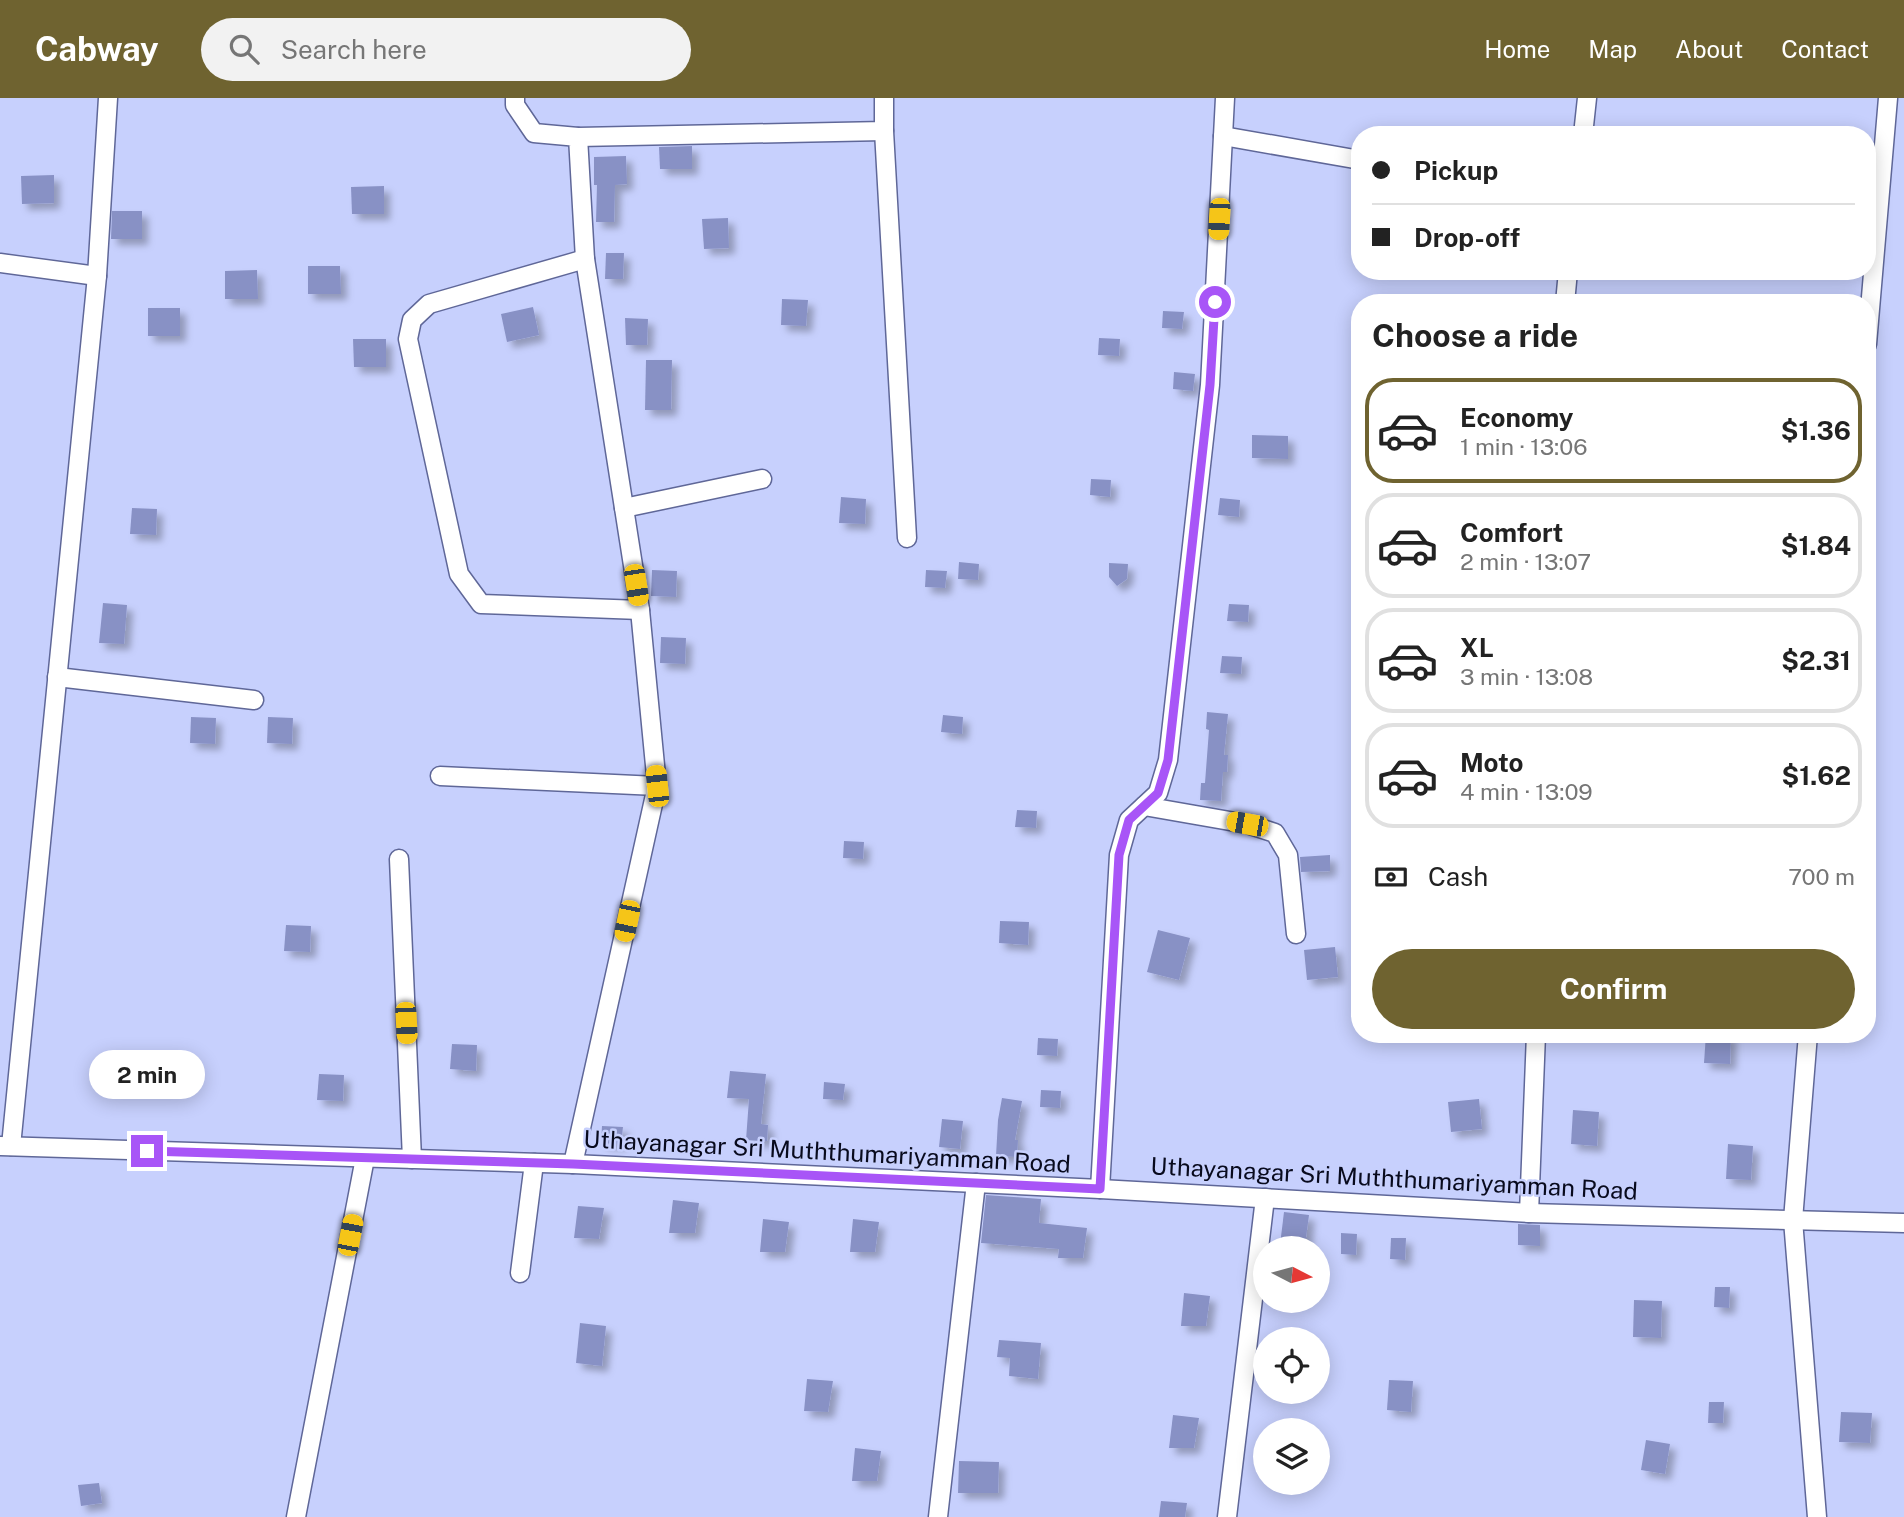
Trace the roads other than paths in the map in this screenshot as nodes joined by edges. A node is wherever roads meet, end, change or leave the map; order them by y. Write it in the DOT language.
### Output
graph roads {
  1 [pos="108,98"];
  2 [pos="515,98"];
  3 [pos="884,98"];
  4 [pos="1226,98"];
  5 [pos="1587,98"];
  6 [pos="1888,98"];
  7 [pos="1584,126"];
  8 [pos="884,131"];
  9 [pos="1223,136"];
  10 [pos="578,137"];
  11 [pos="1351,158"];
  12 [pos="1876,239"];
  13 [pos="585,260"];
  14 [pos="0,263"];
  15 [pos="97,276"];
  16 [pos="762,479"];
  17 [pos="624,508"];
  18 [pos="908,538"];
  19 [pos="640,610"];
  20 [pos="57,677"];
  21 [pos="254,701"];
  22 [pos="440,776"];
  23 [pos="657,786"];
  24 [pos="1144,806"];
  25 [pos="399,859"];
  26 [pos="1296,934"];
  27 [pos="1536,1043"];
  28 [pos="1807,1043"];
  29 [pos="5,1146"];
  30 [pos="365,1158"];
  31 [pos="412,1159"];
  32 [pos="534,1163"];
  33 [pos="573,1164"];
  34 [pos="976,1183"];
  35 [pos="1100,1189"];
  36 [pos="1265,1198"];
  37 [pos="1530,1213"];
  38 [pos="1793,1220"];
  39 [pos="1904,1223"];
  40 [pos="520,1273"];
  41 [pos="296,1517"];
  42 [pos="938,1517"];
  43 [pos="1227,1517"];
  44 [pos="1817,1517"];
  1 -- 15 [label="street"];
  2 -- 10 [label="street"];
  3 -- 8 [label="street"];
  4 -- 9 [label="street"];
  5 -- 7 [label="street"];
  6 -- 12 [label="street"];
  8 -- 10 [label="street"];
  8 -- 18 [label="street"];
  9 -- 11 [label="street"];
  9 -- 24 [label="street"];
  10 -- 13 [label="street"];
  13 -- 17 [label="street"];
  13 -- 19 [label="street"];
  14 -- 15 [label="street"];
  15 -- 20 [label="street"];
  16 -- 17 [label="street"];
  17 -- 19 [label="street"];
  19 -- 23 [label="street"];
  20 -- 21 [label="street"];
  20 -- 29 [label="street"];
  22 -- 23 [label="street"];
  23 -- 33 [label="street"];
  24 -- 26 [label="street"];
  24 -- 35 [label="street"];
  25 -- 31 [label="street"];
  27 -- 37 [label="street"];
  28 -- 38 [label="street"];
  29 -- 30 [label="street, Uthayanagar Sri Muththumariyamman Road"];
  30 -- 31 [label="street, Uthayanagar Sri Muththumariyamman Road"];
  30 -- 41 [label="street"];
  31 -- 32 [label="street, Uthayanagar Sri Muththumariyamman Road"];
  32 -- 33 [label="street, Uthayanagar Sri Muththumariyamman Road"];
  32 -- 40 [label="street"];
  33 -- 34 [label="street, Uthayanagar Sri Muththumariyamman Road"];
  34 -- 35 [label="street, Uthayanagar Sri Muththumariyamman Road"];
  34 -- 42 [label="street"];
  35 -- 36 [label="street, Uthayanagar Sri Muththumariyamman Road"];
  36 -- 37 [label="street, Uthayanagar Sri Muththumariyamman Road"];
  36 -- 43 [label="street"];
  37 -- 38 [label="street, Uthayanagar Sri Muththumariyamman Road"];
  38 -- 39 [label="street, Uthayanagar Sri Muththumariyamman Road"];
  38 -- 44 [label="street"];
}
